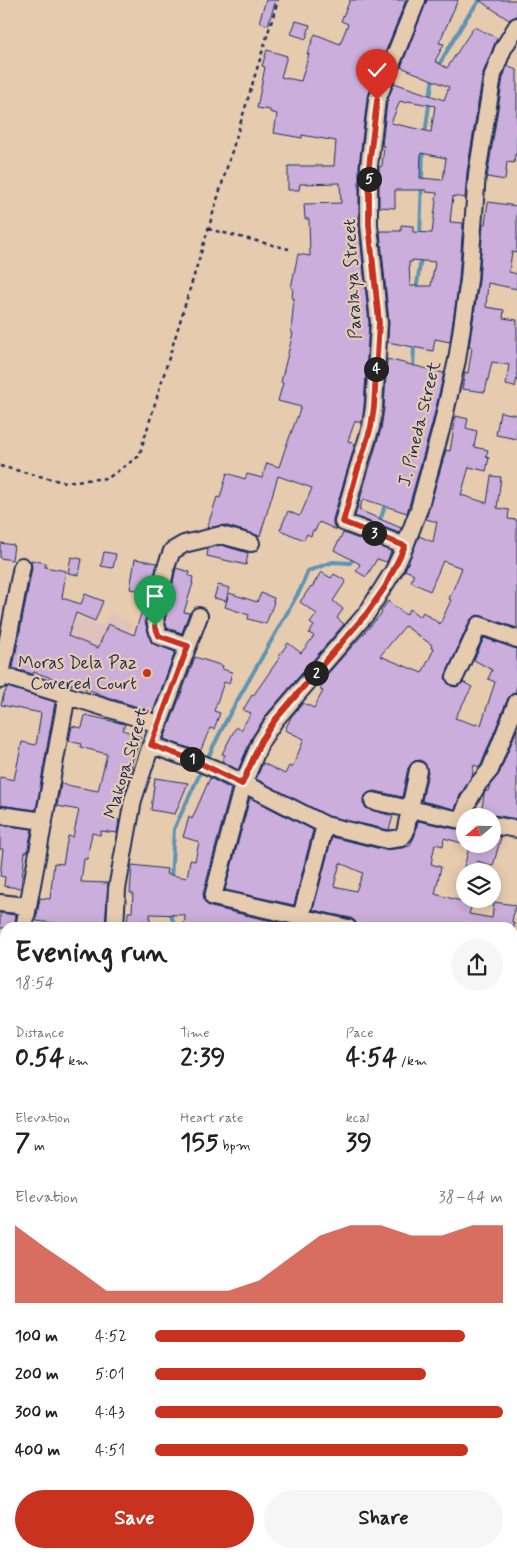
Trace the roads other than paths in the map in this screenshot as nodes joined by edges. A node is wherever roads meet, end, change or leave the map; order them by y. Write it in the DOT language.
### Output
graph roads {
  1 [pos="417,0"];
  2 [pos="517,26"];
  3 [pos="251,543"];
  4 [pos="405,546"];
  5 [pos="22,566"];
  6 [pos="199,616"];
  7 [pos="517,639"];
  8 [pos="188,646"];
  9 [pos="1,673"];
  10 [pos="455,677"];
  11 [pos="68,695"];
  12 [pos="517,702"];
  13 [pos="158,724"];
  14 [pos="151,745"];
  15 [pos="418,770"];
  16 [pos="242,784"];
  17 [pos="373,801"];
  18 [pos="465,808"];
  19 [pos="411,810"];
  20 [pos="0,815"];
  21 [pos="456,819"];
  22 [pos="44,821"];
  23 [pos="325,825"];
  24 [pos="501,826"];
  25 [pos="517,829"];
  26 [pos="0,903"];
  27 [pos="27,906"];
  28 [pos="301,917"];
  29 [pos="25,922"];
  30 [pos="115,922"];
  31 [pos="314,922"];
  1 -- 4 [label="street, Paralaya Street"];
  2 -- 4 [label="street, J. Pineda Street"];
  3 -- 8 [label="street"];
  4 -- 16 [label="street, J. Pineda Street"];
  5 -- 9 [label="street"];
  6 -- 8 [label="street, Makopa Street"];
  7 -- 10 [label="street"];
  8 -- 13 [label="street, Makopa Street"];
  9 -- 11 [label="street"];
  11 -- 13 [label="street"];
  11 -- 22 [label="street"];
  12 -- 18 [label="street"];
  13 -- 14 [label="street, Makopa Street"];
  14 -- 16 [label="street"];
  14 -- 30 [label="street, Makopa Street"];
  15 -- 19 [label="street"];
  16 -- 23 [label="street"];
  16 -- 28 [label="street, J. Pineda Street"];
  17 -- 19 [label="street"];
  19 -- 21 [label="street"];
  19 -- 23 [label="street"];
  20 -- 22 [label="street"];
  22 -- 27 [label="street"];
  23 -- 28 [label="street"];
  24 -- 25 [label="street"];
  26 -- 27 [label="street"];
  27 -- 29 [label="street"];
  28 -- 31 [label="street"];
}
